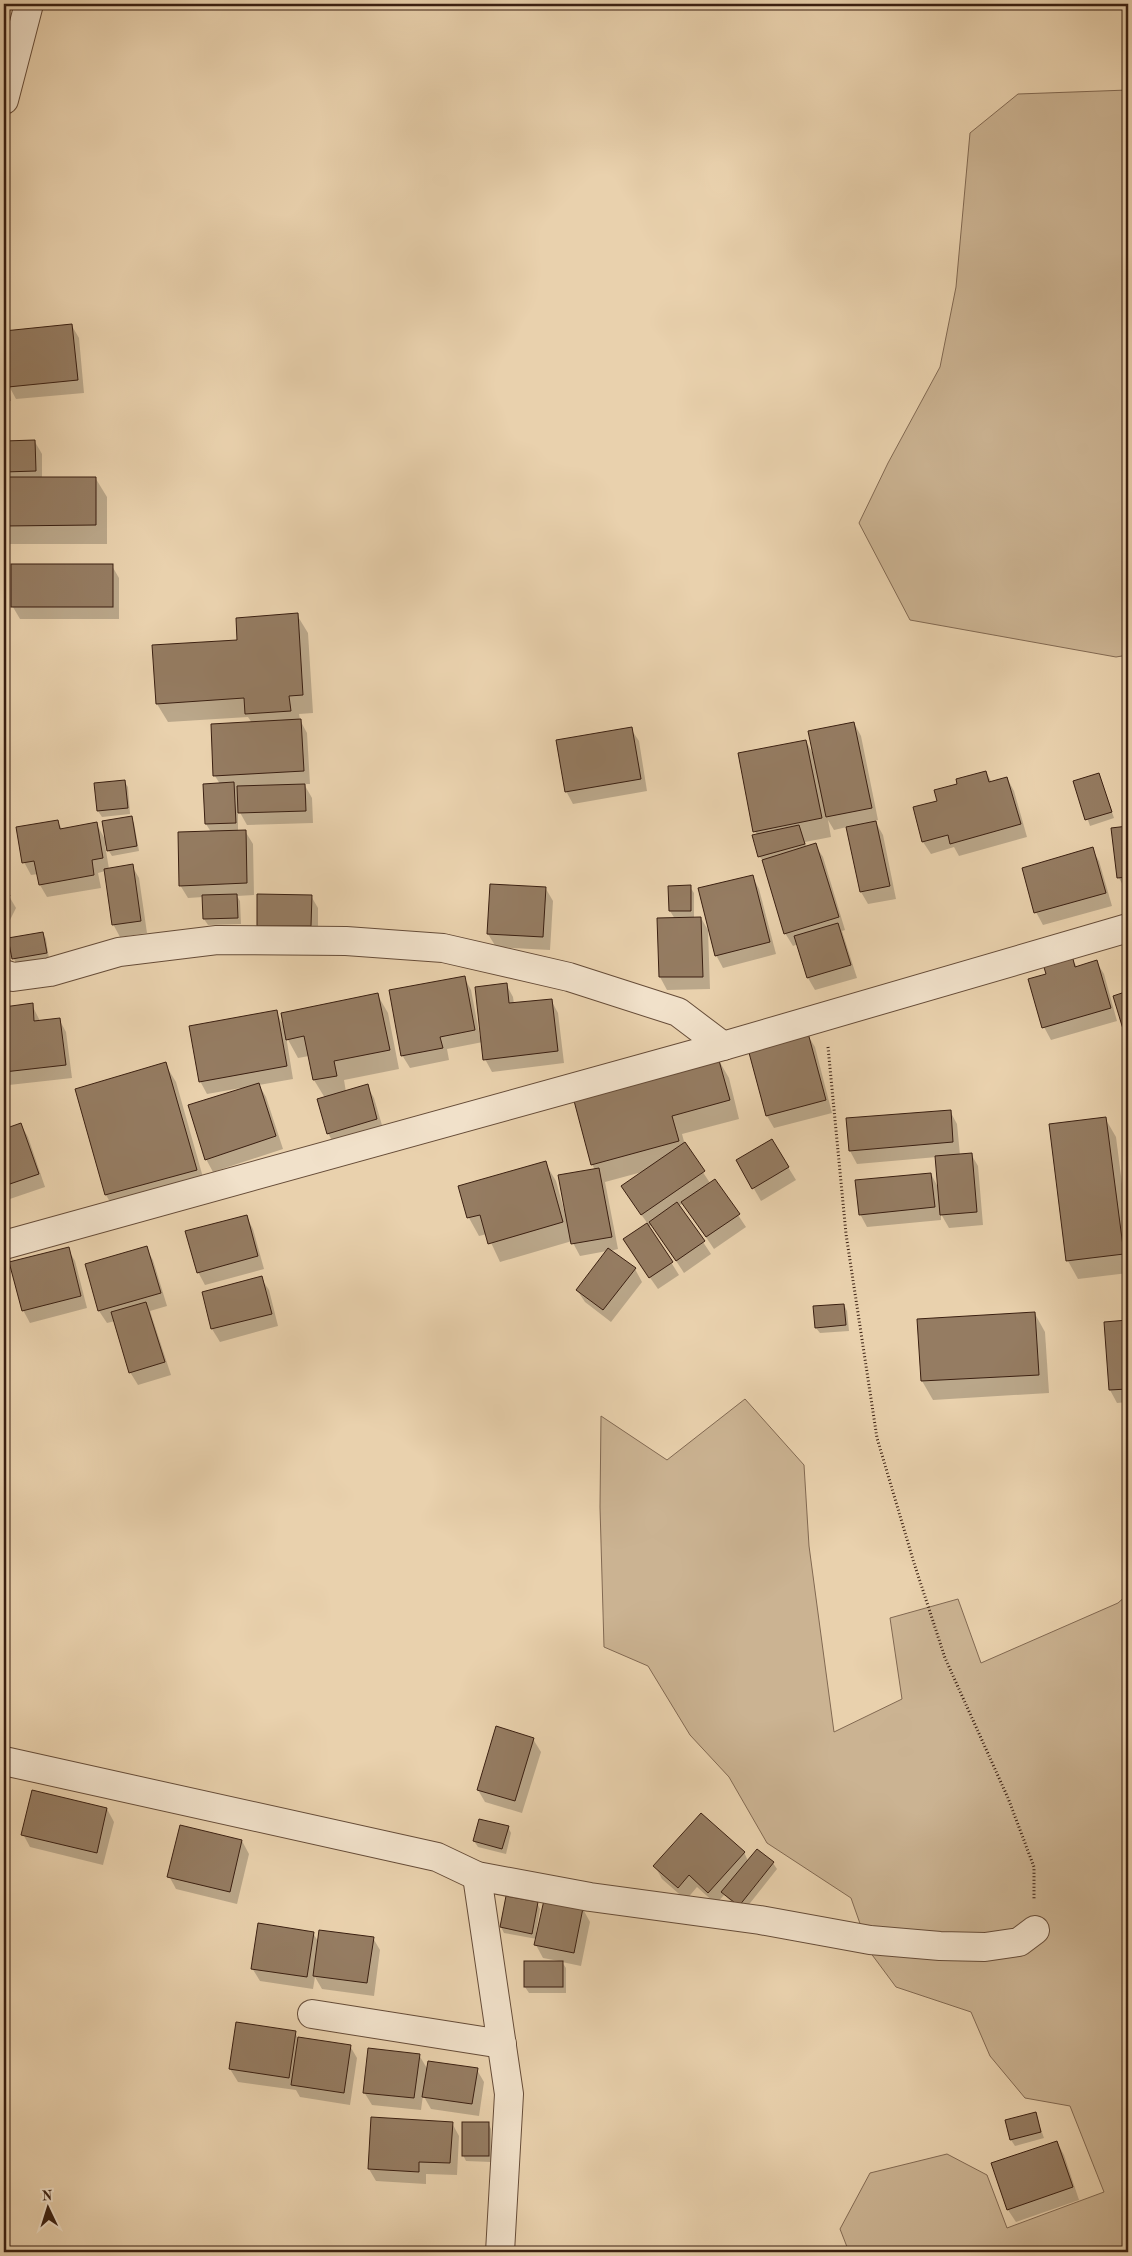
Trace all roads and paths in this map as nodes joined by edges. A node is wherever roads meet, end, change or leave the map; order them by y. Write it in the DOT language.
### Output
graph roads {
  1 [pos="29,4"];
  2 [pos="4,100"];
  3 [pos="1128,928"];
  4 [pos="4,974"];
  5 [pos="825,1017"];
  6 [pos="724,1046"];
  7 [pos="4,1245"];
  8 [pos="4,1761"];
  9 [pos="477,1876"];
  10 [pos="1035,1930"];
  11 [pos="312,2014"];
  12 [pos="502,2044"];
  13 [pos="500,2252"];
  1 -- 2 [label="street"];
  3 -- 5 [label="street"];
  4 -- 6 [label="street"];
  5 -- 6 [label="street"];
  5 -- 10 [label="path"];
  6 -- 7 [label="street"];
  8 -- 9 [label="street"];
  9 -- 10 [label="street"];
  9 -- 12 [label="street"];
  11 -- 12 [label="street"];
  12 -- 13 [label="street"];
}
